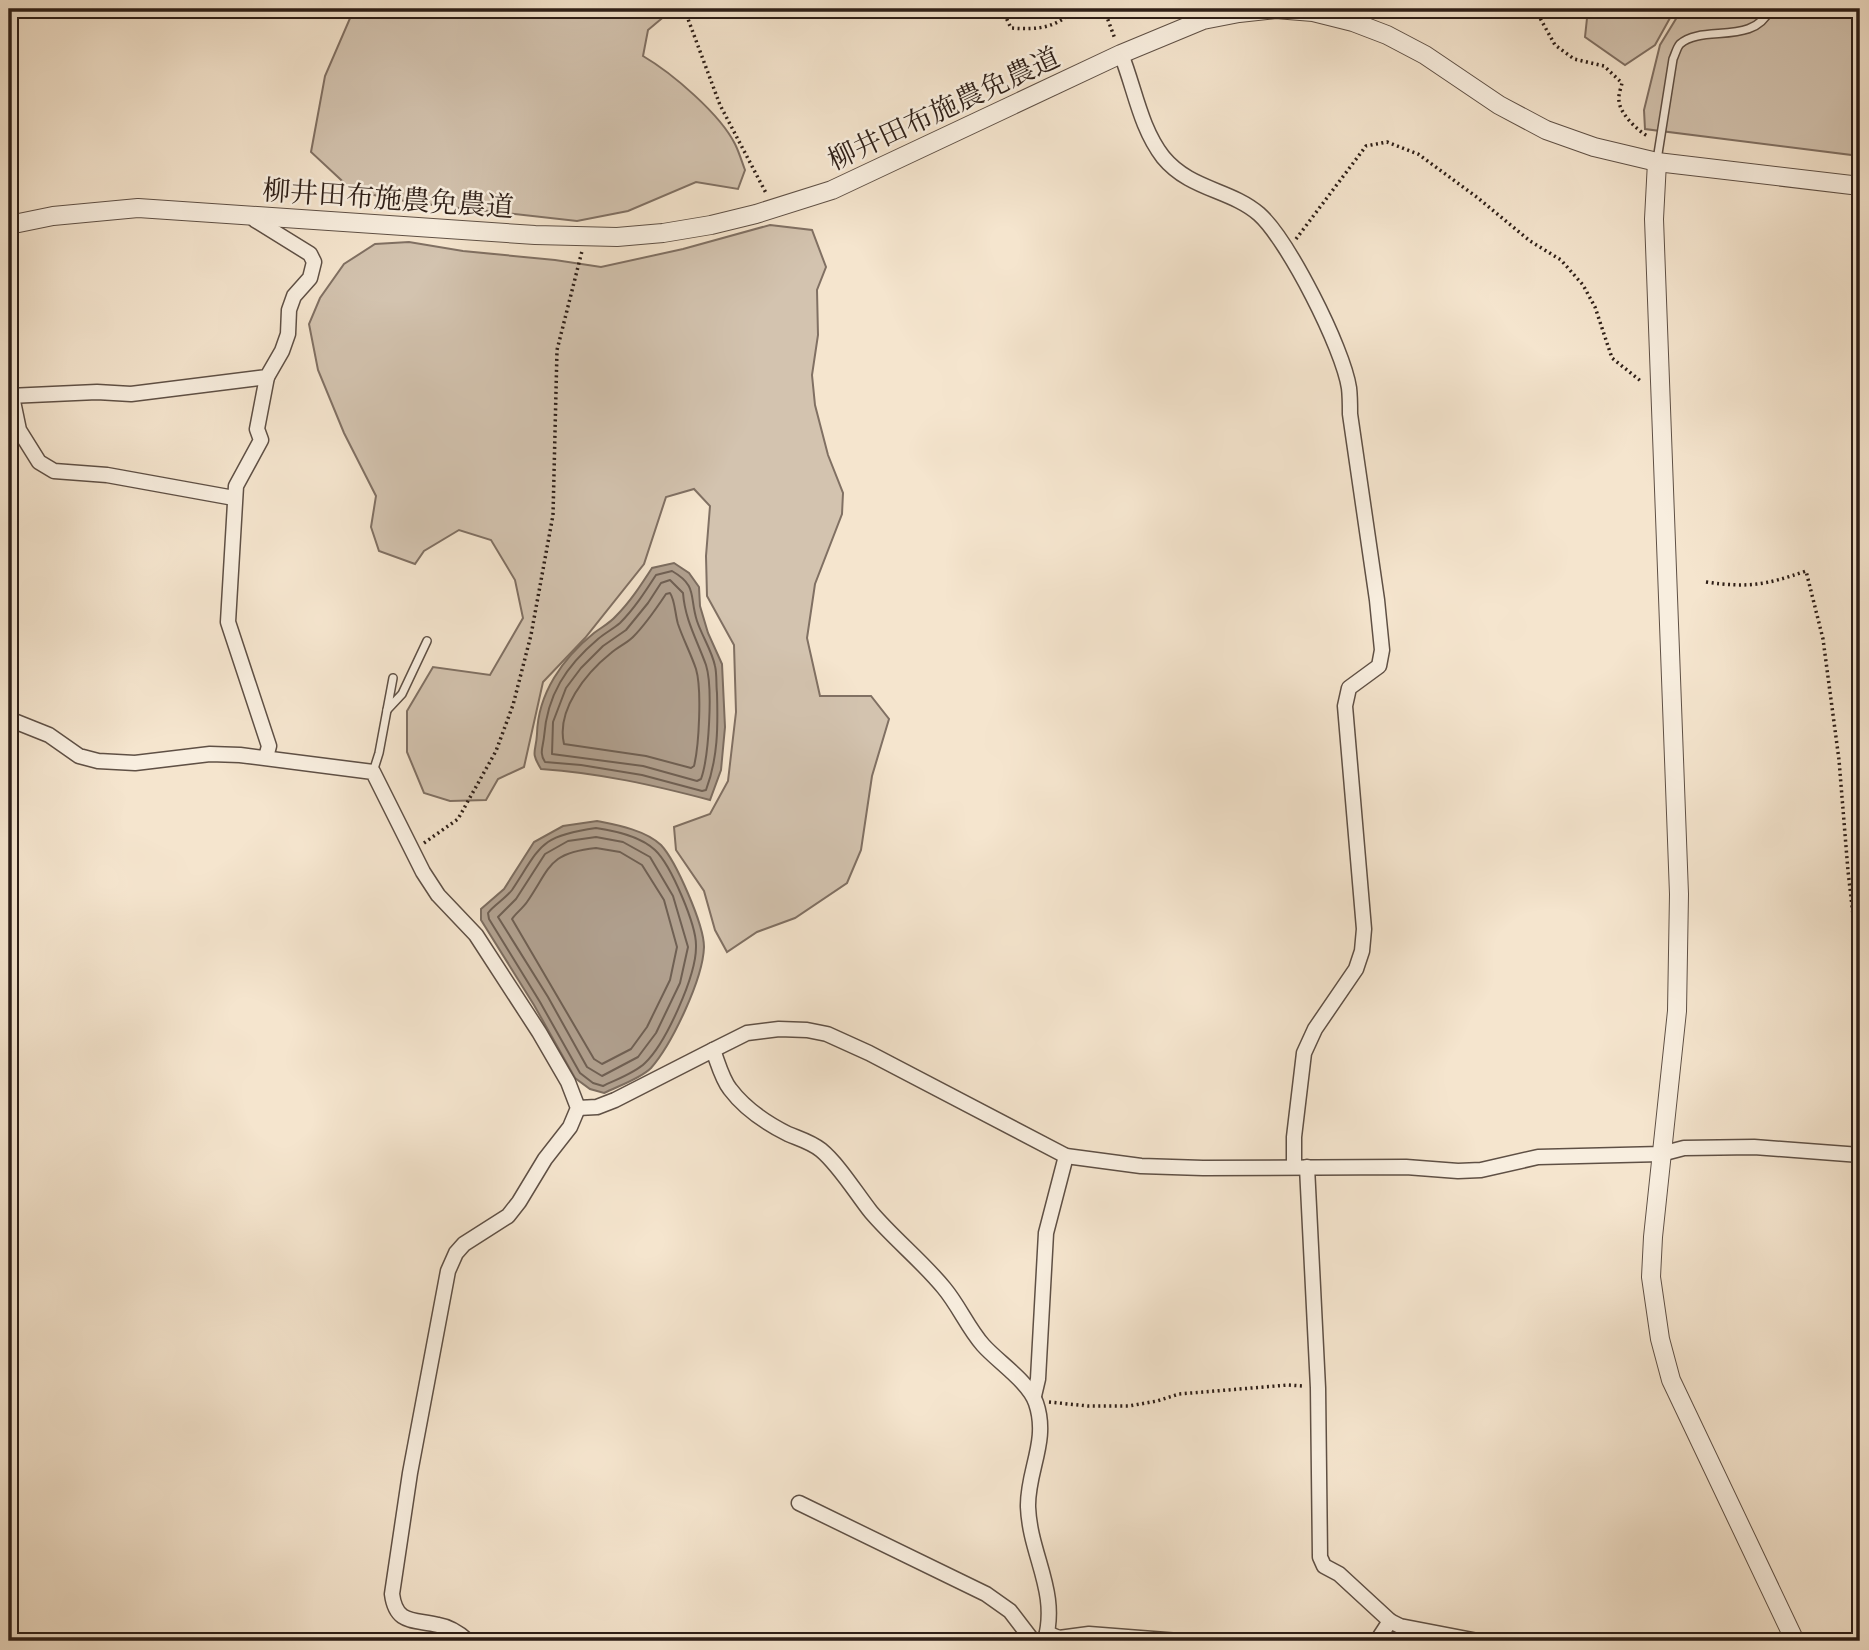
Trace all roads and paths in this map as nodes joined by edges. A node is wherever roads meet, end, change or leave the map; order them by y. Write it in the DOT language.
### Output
graph roads {
  1 [pos="686,9"];
  2 [pos="1002,9"];
  3 [pos="1076,9"];
  4 [pos="1104,9"];
  5 [pos="1535,9"];
  6 [pos="1770,9"];
  7 [pos="1121,54"];
  8 [pos="1658,153"];
  9 [pos="1860,186"];
  10 [pos="766,193"];
  11 [pos="251,215"];
  12 [pos="9,225"];
  13 [pos="586,236"];
  14 [pos="1287,252"];
  15 [pos="267,377"];
  16 [pos="10,391"];
  17 [pos="1661,397"];
  18 [pos="234,498"];
  19 [pos="1706,582"];
  20 [pos="427,641"];
  21 [pos="393,678"];
  22 [pos="387,709"];
  23 [pos="9,719"];
  24 [pos="266,757"];
  25 [pos="373,772"];
  26 [pos="413,850"];
  27 [pos="1860,975"];
  28 [pos="713,1050"];
  29 [pos="578,1108"];
  30 [pos="1661,1154"];
  31 [pos="1860,1155"];
  32 [pos="1066,1156"];
  33 [pos="1301,1167"];
  34 [pos="1318,1388"];
  35 [pos="1035,1400"];
  36 [pos="799,1503"];
  37 [pos="1390,1621"];
  38 [pos="1046,1637"];
  39 [pos="468,1641"];
  40 [pos="1032,1641"];
  41 [pos="1179,1641"];
  42 [pos="1377,1641"];
  43 [pos="1478,1641"];
  44 [pos="1795,1641"];
  1 -- 10 [label="path"];
  2 -- 3 [label="path"];
  4 -- 7 [label="path"];
  5 -- 8 [label="path"];
  6 -- 8 [label="lane"];
  7 -- 8 [label="street, 柳井田布施農免農道"];
  7 -- 13 [label="street, 柳井田布施農免農道"];
  7 -- 14 [label="street"];
  8 -- 9 [label="street, 柳井田布施農免農道"];
  8 -- 17 [label="street"];
  11 -- 12 [label="street, 柳井田布施農免農道"];
  11 -- 13 [label="street, 柳井田布施農免農道"];
  11 -- 15 [label="street"];
  13 -- 26 [label="path"];
  14 -- 17 [label="path"];
  14 -- 33 [label="street"];
  15 -- 16 [label="street"];
  15 -- 18 [label="street"];
  16 -- 18 [label="street"];
  17 -- 30 [label="street"];
  18 -- 24 [label="street"];
  19 -- 27 [label="path"];
  20 -- 22 [label="lane"];
  21 -- 22 [label="lane"];
  22 -- 25 [label="lane"];
  23 -- 24 [label="street"];
  24 -- 25 [label="street"];
  25 -- 26 [label="street"];
  26 -- 29 [label="street"];
  28 -- 29 [label="street"];
  28 -- 32 [label="street"];
  28 -- 35 [label="street"];
  29 -- 39 [label="street"];
  30 -- 31 [label="street"];
  30 -- 33 [label="street"];
  30 -- 44 [label="street"];
  32 -- 33 [label="street"];
  32 -- 35 [label="street"];
  33 -- 34 [label="street"];
  34 -- 35 [label="path"];
  34 -- 37 [label="street"];
  35 -- 38 [label="street"];
  36 -- 40 [label="street"];
  37 -- 42 [label="street"];
  37 -- 43 [label="street"];
  38 -- 41 [label="street"];
}
